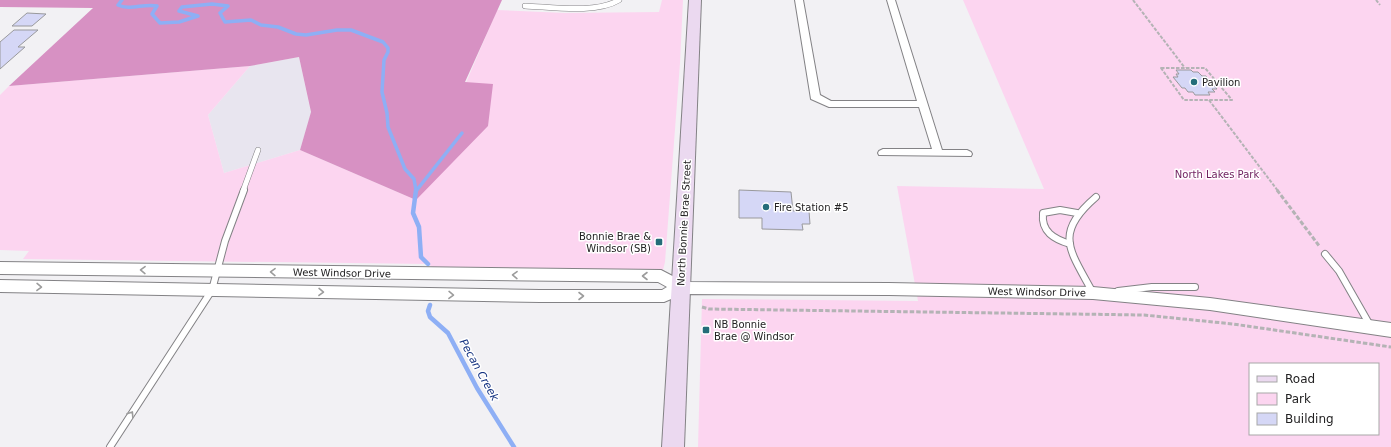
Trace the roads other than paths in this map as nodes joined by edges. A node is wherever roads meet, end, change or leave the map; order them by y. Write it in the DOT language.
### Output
graph roads {
  1 [pos="619,0"];
  2 [pos="695,0"];
  3 [pos="799,0"];
  4 [pos="891,0"];
  5 [pos="525,6"];
  6 [pos="923,104"];
  7 [pos="258,150"];
  8 [pos="883,153"];
  9 [pos="938,153"];
  10 [pos="967,154"];
  11 [pos="1096,198"];
  12 [pos="1077,214"];
  13 [pos="1070,244"];
  14 [pos="1325,254"];
  15 [pos="0,268"];
  16 [pos="216,271"];
  17 [pos="0,286"];
  18 [pos="1195,287"];
  19 [pos="681,288"];
  20 [pos="212,290"];
  21 [pos="1093,293"];
  22 [pos="1372,327"];
  23 [pos="1391,330"];
  24 [pos="110,447"];
  25 [pos="673,447"];
  1 -- 5 [label="lane"];
  2 -- 19 [label="main road, North Bonnie Brae Street"];
  3 -- 6 [label="street"];
  4 -- 6 [label="street"];
  6 -- 9 [label="street"];
  7 -- 16 [label="lane"];
  8 -- 9 [label="street"];
  9 -- 10 [label="street"];
  11 -- 12 [label="lane"];
  12 -- 13 [label="lane"];
  12 -- 13 [label="lane"];
  13 -- 21 [label="lane"];
  14 -- 22 [label="lane"];
  16 -- 15 [label="street, West Windsor Drive, one-way"];
  19 -- 16 [label="street, West Windsor Drive, one-way"];
  16 -- 20 [label="lane"];
  17 -- 20 [label="street, West Windsor Drive, one-way"];
  18 -- 21 [label="lane"];
  20 -- 19 [label="street, West Windsor Drive, one-way"];
  19 -- 21 [label="street, West Windsor Drive"];
  19 -- 25 [label="main road, North Bonnie Brae Street"];
  24 -- 20 [label="lane, one-way"];
  21 -- 22 [label="street, West Windsor Drive"];
  22 -- 23 [label="street, West Windsor Drive"];
}
